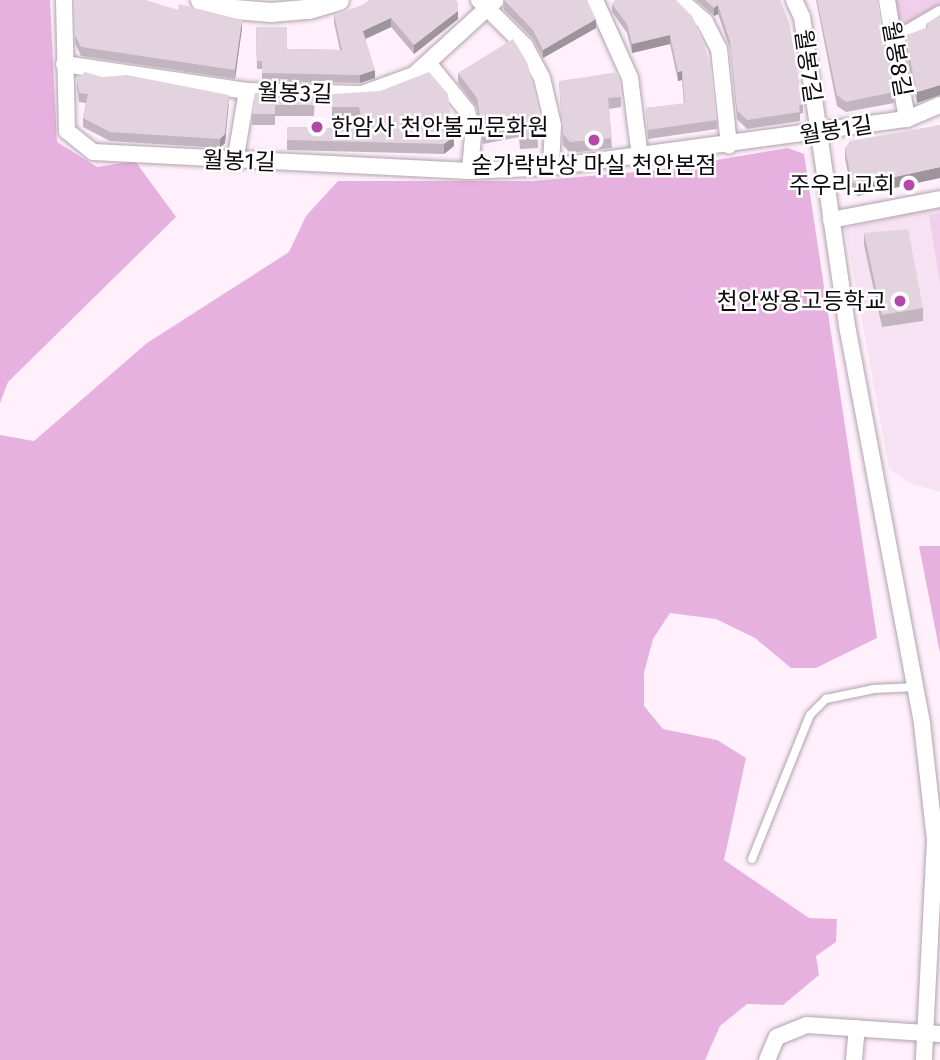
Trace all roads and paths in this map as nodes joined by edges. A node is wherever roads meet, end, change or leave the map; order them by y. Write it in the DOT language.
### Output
graph roads {
  1 [pos="64,0"];
  2 [pos="200,0"];
  3 [pos="339,0"];
  4 [pos="680,0"];
  5 [pos="794,0"];
  6 [pos="887,0"];
  7 [pos="487,3"];
  8 [pos="600,3"];
  9 [pos="259,6"];
  10 [pos="940,14"];
  11 [pos="896,40"];
  12 [pos="64,64"];
  13 [pos="429,64"];
  14 [pos="247,91"];
  15 [pos="940,105"];
  16 [pos="907,118"];
  17 [pos="817,133"];
  18 [pos="729,145"];
  19 [pos="640,156"];
  20 [pos="235,162"];
  21 [pos="551,167"];
  22 [pos="470,171"];
  23 [pos="940,199"];
  24 [pos="831,220"];
  25 [pos="916,687"];
  26 [pos="752,859"];
  27 [pos="857,1028"];
  28 [pos="933,1033"];
  29 [pos="767,1060"];
  30 [pos="854,1060"];
  31 [pos="924,1060"];
  1 -- 12 [label="street, 월봉1길"];
  2 -- 9 [label="street"];
  3 -- 9 [label="street"];
  4 -- 18 [label="street"];
  5 -- 17 [label="street, 월봉7길"];
  6 -- 11 [label="street, 월봉8길"];
  7 -- 13 [label="street, 월봉3길"];
  7 -- 21 [label="street"];
  8 -- 19 [label="street"];
  10 -- 11 [label="street"];
  11 -- 16 [label="street, 월봉8길"];
  12 -- 14 [label="street, 월봉3길"];
  12 -- 20 [label="street, 월봉1길"];
  13 -- 14 [label="street, 월봉3길"];
  13 -- 22 [label="street"];
  14 -- 20 [label="street"];
  15 -- 16 [label="street, 월봉1길"];
  16 -- 17 [label="street, 월봉1길"];
  17 -- 18 [label="street, 월봉1길"];
  17 -- 24 [label="street, 월봉7길"];
  18 -- 19 [label="street, 월봉1길"];
  19 -- 21 [label="street, 월봉1길"];
  20 -- 22 [label="street, 월봉1길"];
  21 -- 22 [label="street, 월봉1길"];
  23 -- 24 [label="street"];
  24 -- 25 [label="street, 월봉7길"];
  25 -- 26 [label="lane"];
  25 -- 28 [label="street, 월봉7길"];
  27 -- 28 [label="street"];
  27 -- 29 [label="street"];
  27 -- 30 [label="street"];
  28 -- 31 [label="street, 월봉7길"];
}
